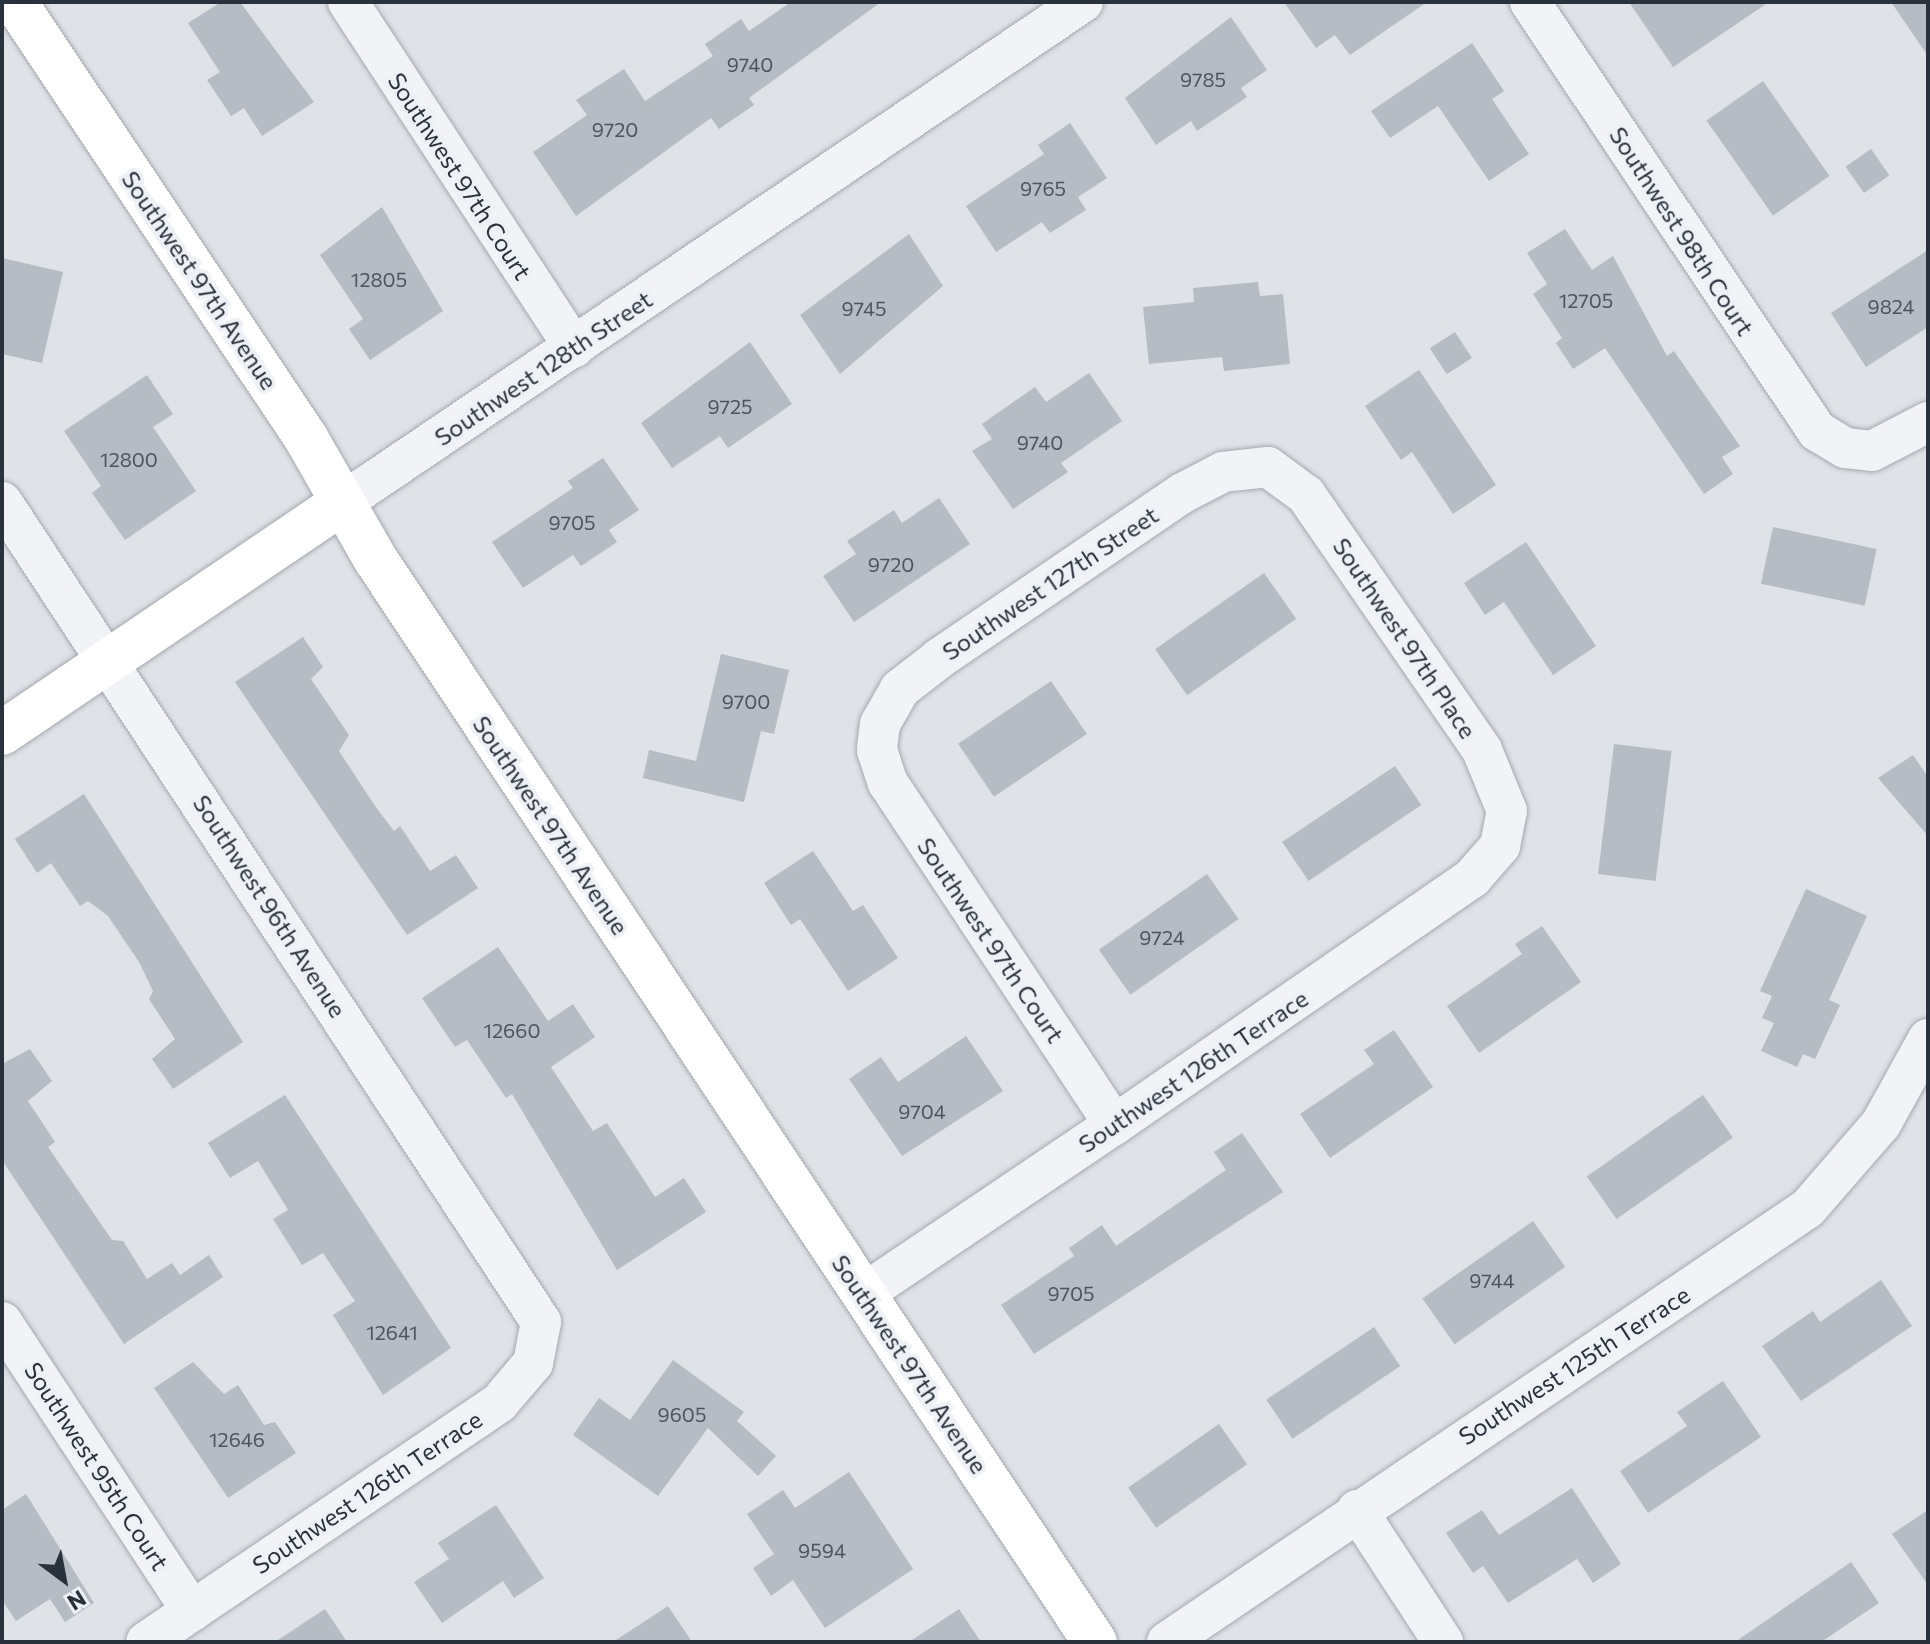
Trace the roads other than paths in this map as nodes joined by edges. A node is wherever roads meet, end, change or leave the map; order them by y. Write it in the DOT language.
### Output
graph roads {
  1 [pos="15,2"];
  2 [pos="348,2"];
  3 [pos="1083,2"];
  4 [pos="1530,2"];
  5 [pos="574,348"];
  6 [pos="1928,422"];
  7 [pos="1268,467"];
  8 [pos="2,502"];
  9 [pos="343,502"];
  10 [pos="107,662"];
  11 [pos="2,733"];
  12 [pos="877,750"];
  13 [pos="1506,831"];
  14 [pos="1928,1039"];
  15 [pos="1114,1125"];
  16 [pos="863,1294"];
  17 [pos="537,1311"];
  18 [pos="2,1322"];
  19 [pos="1357,1510"];
  20 [pos="192,1611"];
  21 [pos="146,1642"];
  22 [pos="1095,1642"];
  23 [pos="1167,1642"];
  24 [pos="1443,1642"];
  1 -- 9 [label="street, Southwest 97th Avenue"];
  2 -- 5 [label="street, Southwest 97th Court"];
  3 -- 5 [label="street, Southwest 128th Street"];
  4 -- 6 [label="street, Southwest 98th Court"];
  5 -- 9 [label="street, Southwest 128th Street"];
  7 -- 12 [label="street, Southwest 127th Street"];
  7 -- 13 [label="street, Southwest 97th Place"];
  8 -- 10 [label="street, Southwest 96th Avenue"];
  9 -- 10 [label="street, Southwest 128th Street"];
  9 -- 16 [label="street, Southwest 97th Avenue"];
  10 -- 11 [label="street, Southwest 128th Street"];
  10 -- 17 [label="street, Southwest 96th Avenue"];
  12 -- 15 [label="street, Southwest 97th Court"];
  13 -- 15 [label="street, Southwest 126th Terrace"];
  14 -- 19 [label="street, Southwest 125th Terrace"];
  15 -- 16 [label="street, Southwest 126th Terrace"];
  16 -- 22 [label="street, Southwest 97th Avenue"];
  17 -- 20 [label="street, Southwest 126th Terrace"];
  18 -- 20 [label="street, Southwest 95th Court"];
  19 -- 23 [label="street, Southwest 125th Terrace"];
  19 -- 24 [label="street"];
  20 -- 21 [label="street, Southwest 126th Terrace"];
}
